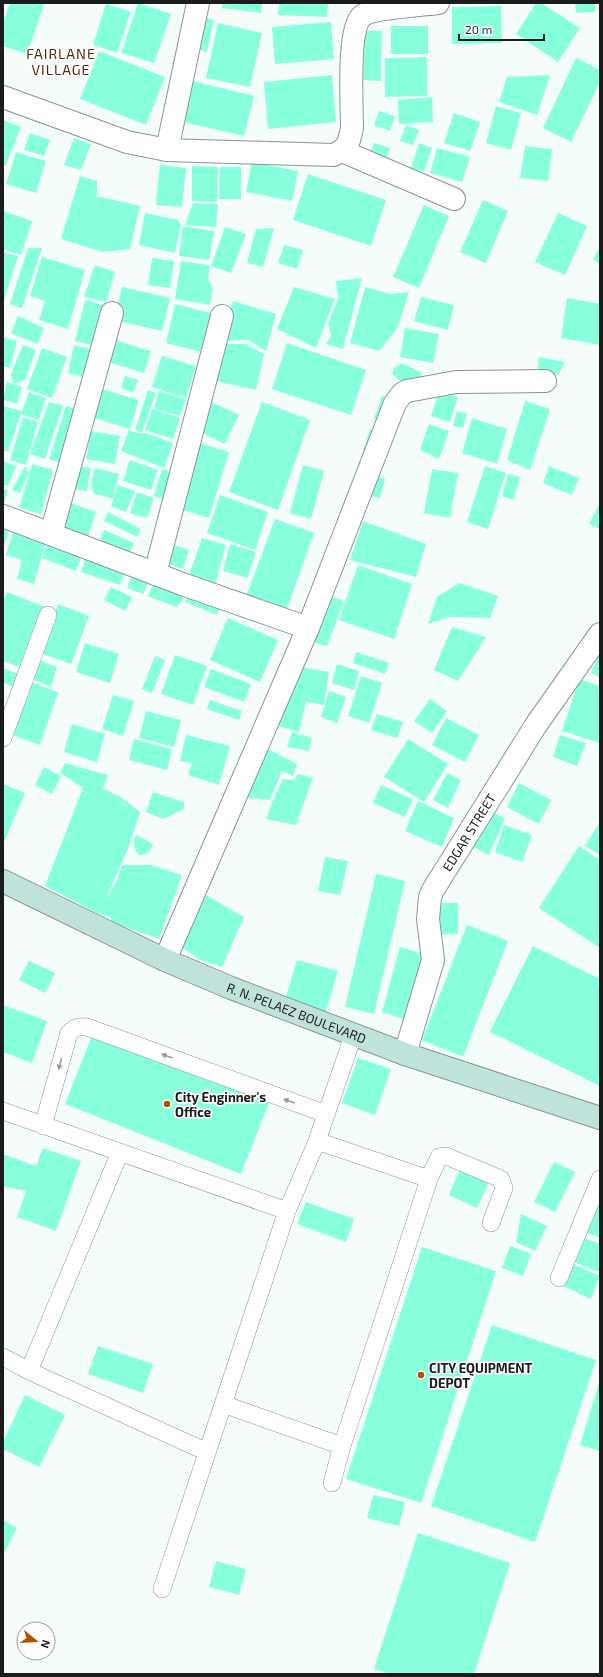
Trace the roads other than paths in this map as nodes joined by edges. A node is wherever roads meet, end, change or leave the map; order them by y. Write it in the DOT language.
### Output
graph roads {
  1 [pos="198,3"];
  2 [pos="438,3"];
  3 [pos="3,97"];
  4 [pos="166,150"];
  5 [pos="342,151"];
  6 [pos="454,198"];
  7 [pos="112,313"];
  8 [pos="222,316"];
  9 [pos="545,381"];
  10 [pos="3,516"];
  11 [pos="51,534"];
  12 [pos="154,574"];
  13 [pos="48,615"];
  14 [pos="308,628"];
  15 [pos="600,634"];
  16 [pos="3,738"];
  17 [pos="3,881"];
  18 [pos="165,960"];
  19 [pos="353,1036"];
  20 [pos="404,1054"];
  21 [pos="3,1111"];
  22 [pos="326,1114"];
  23 [pos="600,1118"];
  24 [pos="43,1126"];
  25 [pos="317,1141"];
  26 [pos="120,1152"];
  27 [pos="429,1179"];
  28 [pos="600,1180"];
  29 [pos="287,1211"];
  30 [pos="491,1223"];
  31 [pos="559,1278"];
  32 [pos="3,1357"];
  33 [pos="29,1372"];
  34 [pos="223,1404"];
  35 [pos="342,1446"];
  36 [pos="207,1452"];
  37 [pos="332,1483"];
  38 [pos="162,1589"];
  1 -- 4 [label="street"];
  2 -- 5 [label="street"];
  3 -- 4 [label="street"];
  4 -- 5 [label="street"];
  5 -- 6 [label="street"];
  7 -- 11 [label="street"];
  8 -- 12 [label="street"];
  9 -- 14 [label="street"];
  10 -- 11 [label="street"];
  11 -- 12 [label="street"];
  12 -- 14 [label="street"];
  13 -- 16 [label="lane"];
  14 -- 18 [label="street"];
  15 -- 20 [label="street, EDGAR STREET"];
  17 -- 18 [label="street, R. N. PELAEZ BOULEVARD"];
  18 -- 19 [label="street, R. N. PELAEZ BOULEVARD"];
  19 -- 20 [label="street, R. N. PELAEZ BOULEVARD"];
  19 -- 22 [label="lane"];
  20 -- 23 [label="street, R. N. PELAEZ BOULEVARD"];
  21 -- 24 [label="lane"];
  22 -- 24 [label="lane, one-way"];
  22 -- 25 [label="lane"];
  24 -- 26 [label="lane"];
  25 -- 27 [label="lane"];
  25 -- 29 [label="lane"];
  26 -- 29 [label="lane"];
  26 -- 33 [label="lane"];
  27 -- 30 [label="lane"];
  27 -- 35 [label="lane"];
  28 -- 31 [label="lane"];
  29 -- 34 [label="lane"];
  32 -- 33 [label="lane"];
  33 -- 36 [label="lane"];
  34 -- 35 [label="lane"];
  34 -- 36 [label="lane"];
  35 -- 37 [label="lane"];
  36 -- 38 [label="lane"];
}
